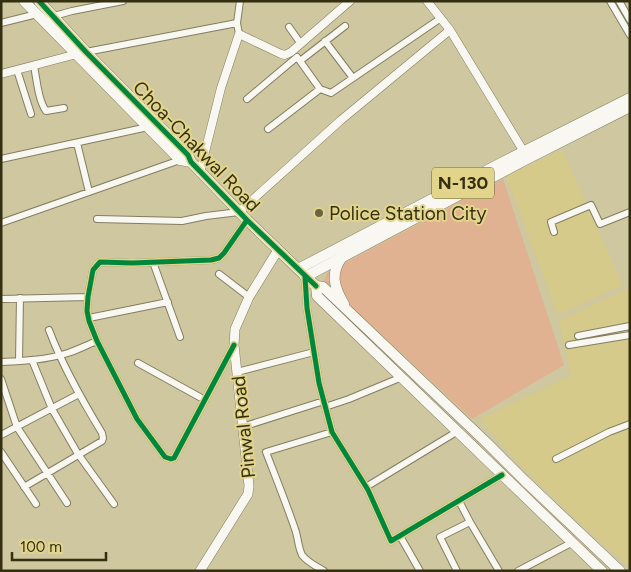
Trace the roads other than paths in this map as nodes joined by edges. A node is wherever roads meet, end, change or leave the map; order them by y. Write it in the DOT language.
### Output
graph roads {
  1 [pos="24,1"];
  2 [pos="39,1"];
  3 [pos="123,1"];
  4 [pos="240,1"];
  5 [pos="427,1"];
  6 [pos="610,1"];
  7 [pos="619,1"];
  8 [pos="347,2"];
  9 [pos="37,14"];
  10 [pos="54,16"];
  11 [pos="441,18"];
  12 [pos="630,20"];
  13 [pos="1,23"];
  14 [pos="237,23"];
  15 [pos="345,26"];
  16 [pos="289,27"];
  17 [pos="450,30"];
  18 [pos="239,34"];
  19 [pos="630,35"];
  20 [pos="325,41"];
  21 [pos="301,44"];
  22 [pos="82,53"];
  23 [pos="300,61"];
  24 [pos="34,66"];
  25 [pos="17,70"];
  26 [pos="1,74"];
  27 [pos="353,78"];
  28 [pos="320,89"];
  29 [pos="630,98"];
  30 [pos="247,99"];
  31 [pos="630,107"];
  32 [pos="64,108"];
  33 [pos="31,114"];
  34 [pos="148,127"];
  35 [pos="268,129"];
  36 [pos="77,143"];
  37 [pos="525,156"];
  38 [pos="2,159"];
  39 [pos="180,160"];
  40 [pos="191,162"];
  41 [pos="200,172"];
  42 [pos="89,192"];
  43 [pos="630,212"];
  44 [pos="243,216"];
  45 [pos="97,219"];
  46 [pos="1,223"];
  47 [pos="554,232"];
  48 [pos="278,250"];
  49 [pos="343,257"];
  50 [pos="153,262"];
  51 [pos="302,273"];
  52 [pos="219,274"];
  53 [pos="316,286"];
  54 [pos="88,297"];
  55 [pos="249,297"];
  56 [pos="20,298"];
  57 [pos="1,299"];
  58 [pos="168,302"];
  59 [pos="88,318"];
  60 [pos="356,318"];
  61 [pos="630,326"];
  62 [pos="49,330"];
  63 [pos="630,334"];
  64 [pos="578,336"];
  65 [pos="180,337"];
  66 [pos="97,341"];
  67 [pos="234,345"];
  68 [pos="569,345"];
  69 [pos="314,352"];
  70 [pos="59,355"];
  71 [pos="32,360"];
  72 [pos="19,361"];
  73 [pos="1,362"];
  74 [pos="138,363"];
  75 [pos="237,372"];
  76 [pos="402,377"];
  77 [pos="1,379"];
  78 [pos="79,394"];
  79 [pos="205,400"];
  80 [pos="324,404"];
  81 [pos="52,408"];
  82 [pos="630,424"];
  83 [pos="17,427"];
  84 [pos="242,427"];
  85 [pos="458,431"];
  86 [pos="332,432"];
  87 [pos="1,435"];
  88 [pos="1,452"];
  89 [pos="78,454"];
  90 [pos="556,459"];
  91 [pos="47,474"];
  92 [pos="502,475"];
  93 [pos="24,487"];
  94 [pos="366,487"];
  95 [pos="459,501"];
  96 [pos="67,503"];
  97 [pos="36,504"];
  98 [pos="114,504"];
  99 [pos="470,522"];
  100 [pos="400,536"];
  101 [pos="572,542"];
  102 [pos="200,571"];
  103 [pos="324,571"];
  104 [pos="420,571"];
  105 [pos="457,571"];
  106 [pos="499,571"];
  107 [pos="518,571"];
  108 [pos="602,571"];
  109 [pos="620,571"];
  1 -- 9 [label="highway"];
  2 -- 10 [label="highway, Choa-Chakwal Road"];
  3 -- 10 [label="street"];
  4 -- 14 [label="street"];
  5 -- 11 [label="street"];
  6 -- 19 [label="street"];
  7 -- 12 [label="street"];
  8 -- 21 [label="street"];
  9 -- 13 [label="street"];
  9 -- 22 [label="highway"];
  10 -- 22 [label="highway, Choa-Chakwal Road"];
  11 -- 17 [label="street"];
  11 -- 27 [label="street"];
  14 -- 18 [label="street"];
  14 -- 22 [label="street"];
  15 -- 20 [label="street"];
  16 -- 21 [label="street"];
  17 -- 37 [label="street"];
  17 -- 44 [label="street"];
  18 -- 21 [label="street"];
  18 -- 41 [label="street"];
  20 -- 23 [label="street"];
  20 -- 27 [label="street"];
  22 -- 24 [label="street"];
  22 -- 34 [label="highway"];
  22 -- 40 [label="highway, Choa-Chakwal Road"];
  23 -- 28 [label="street"];
  23 -- 30 [label="street"];
  24 -- 25 [label="street"];
  24 -- 32 [label="street"];
  25 -- 26 [label="street"];
  25 -- 33 [label="street"];
  27 -- 28 [label="street"];
  28 -- 35 [label="street"];
  29 -- 37 [label="highway, N-130"];
  31 -- 37 [label="highway, N-130"];
  34 -- 36 [label="street"];
  34 -- 39 [label="highway"];
  36 -- 38 [label="street"];
  36 -- 42 [label="street"];
  37 -- 49 [label="highway, N-130"];
  37 -- 51 [label="highway, N-130"];
  39 -- 40 [label="highway"];
  39 -- 42 [label="street"];
  40 -- 41 [label="highway, Choa-Chakwal Road"];
  41 -- 44 [label="highway, Choa-Chakwal Road"];
  42 -- 46 [label="street"];
  43 -- 47 [label="street"];
  44 -- 45 [label="street"];
  44 -- 48 [label="highway, Choa-Chakwal Road"];
  44 -- 50 [label="street"];
  48 -- 51 [label="highway, Choa-Chakwal Road"];
  48 -- 55 [label="main road, Pinwal Road"];
  49 -- 51 [label="highway, N-130"];
  49 -- 60 [label="highway"];
  50 -- 54 [label="street"];
  50 -- 58 [label="street"];
  51 -- 53 [label="highway, Choa-Chakwal Road"];
  51 -- 69 [label="street"];
  52 -- 55 [label="street"];
  53 -- 60 [label="highway"];
  53 -- 76 [label="highway"];
  54 -- 56 [label="street"];
  54 -- 59 [label="street"];
  55 -- 67 [label="main road, Pinwal Road"];
  56 -- 57 [label="street"];
  56 -- 72 [label="street"];
  58 -- 59 [label="street"];
  58 -- 65 [label="street"];
  59 -- 66 [label="street"];
  60 -- 109 [label="highway"];
  61 -- 64 [label="street"];
  62 -- 70 [label="street"];
  63 -- 68 [label="street"];
  66 -- 70 [label="street"];
  66 -- 79 [label="street"];
  67 -- 75 [label="main road, Pinwal Road"];
  67 -- 79 [label="street"];
  69 -- 75 [label="street"];
  69 -- 80 [label="street"];
  70 -- 71 [label="street"];
  70 -- 78 [label="street"];
  71 -- 72 [label="street"];
  71 -- 81 [label="street"];
  72 -- 73 [label="street"];
  74 -- 79 [label="street"];
  75 -- 84 [label="main road, Pinwal Road"];
  76 -- 80 [label="street"];
  76 -- 85 [label="highway"];
  77 -- 83 [label="street"];
  78 -- 81 [label="street"];
  78 -- 89 [label="street"];
  80 -- 84 [label="street"];
  80 -- 86 [label="street"];
  81 -- 83 [label="street"];
  81 -- 89 [label="street"];
  82 -- 90 [label="street"];
  83 -- 87 [label="street"];
  83 -- 91 [label="street"];
  84 -- 102 [label="main road, Pinwal Road"];
  85 -- 92 [label="highway"];
  85 -- 94 [label="street"];
  86 -- 94 [label="street"];
  86 -- 103 [label="street"];
  88 -- 93 [label="street"];
  89 -- 91 [label="street"];
  89 -- 98 [label="street"];
  91 -- 93 [label="street"];
  91 -- 96 [label="street"];
  92 -- 95 [label="street"];
  92 -- 101 [label="highway"];
  93 -- 97 [label="street"];
  94 -- 100 [label="street"];
  95 -- 99 [label="street"];
  95 -- 100 [label="street"];
  99 -- 105 [label="street"];
  99 -- 106 [label="street"];
  100 -- 104 [label="street"];
  101 -- 107 [label="street"];
  101 -- 108 [label="highway"];
}
